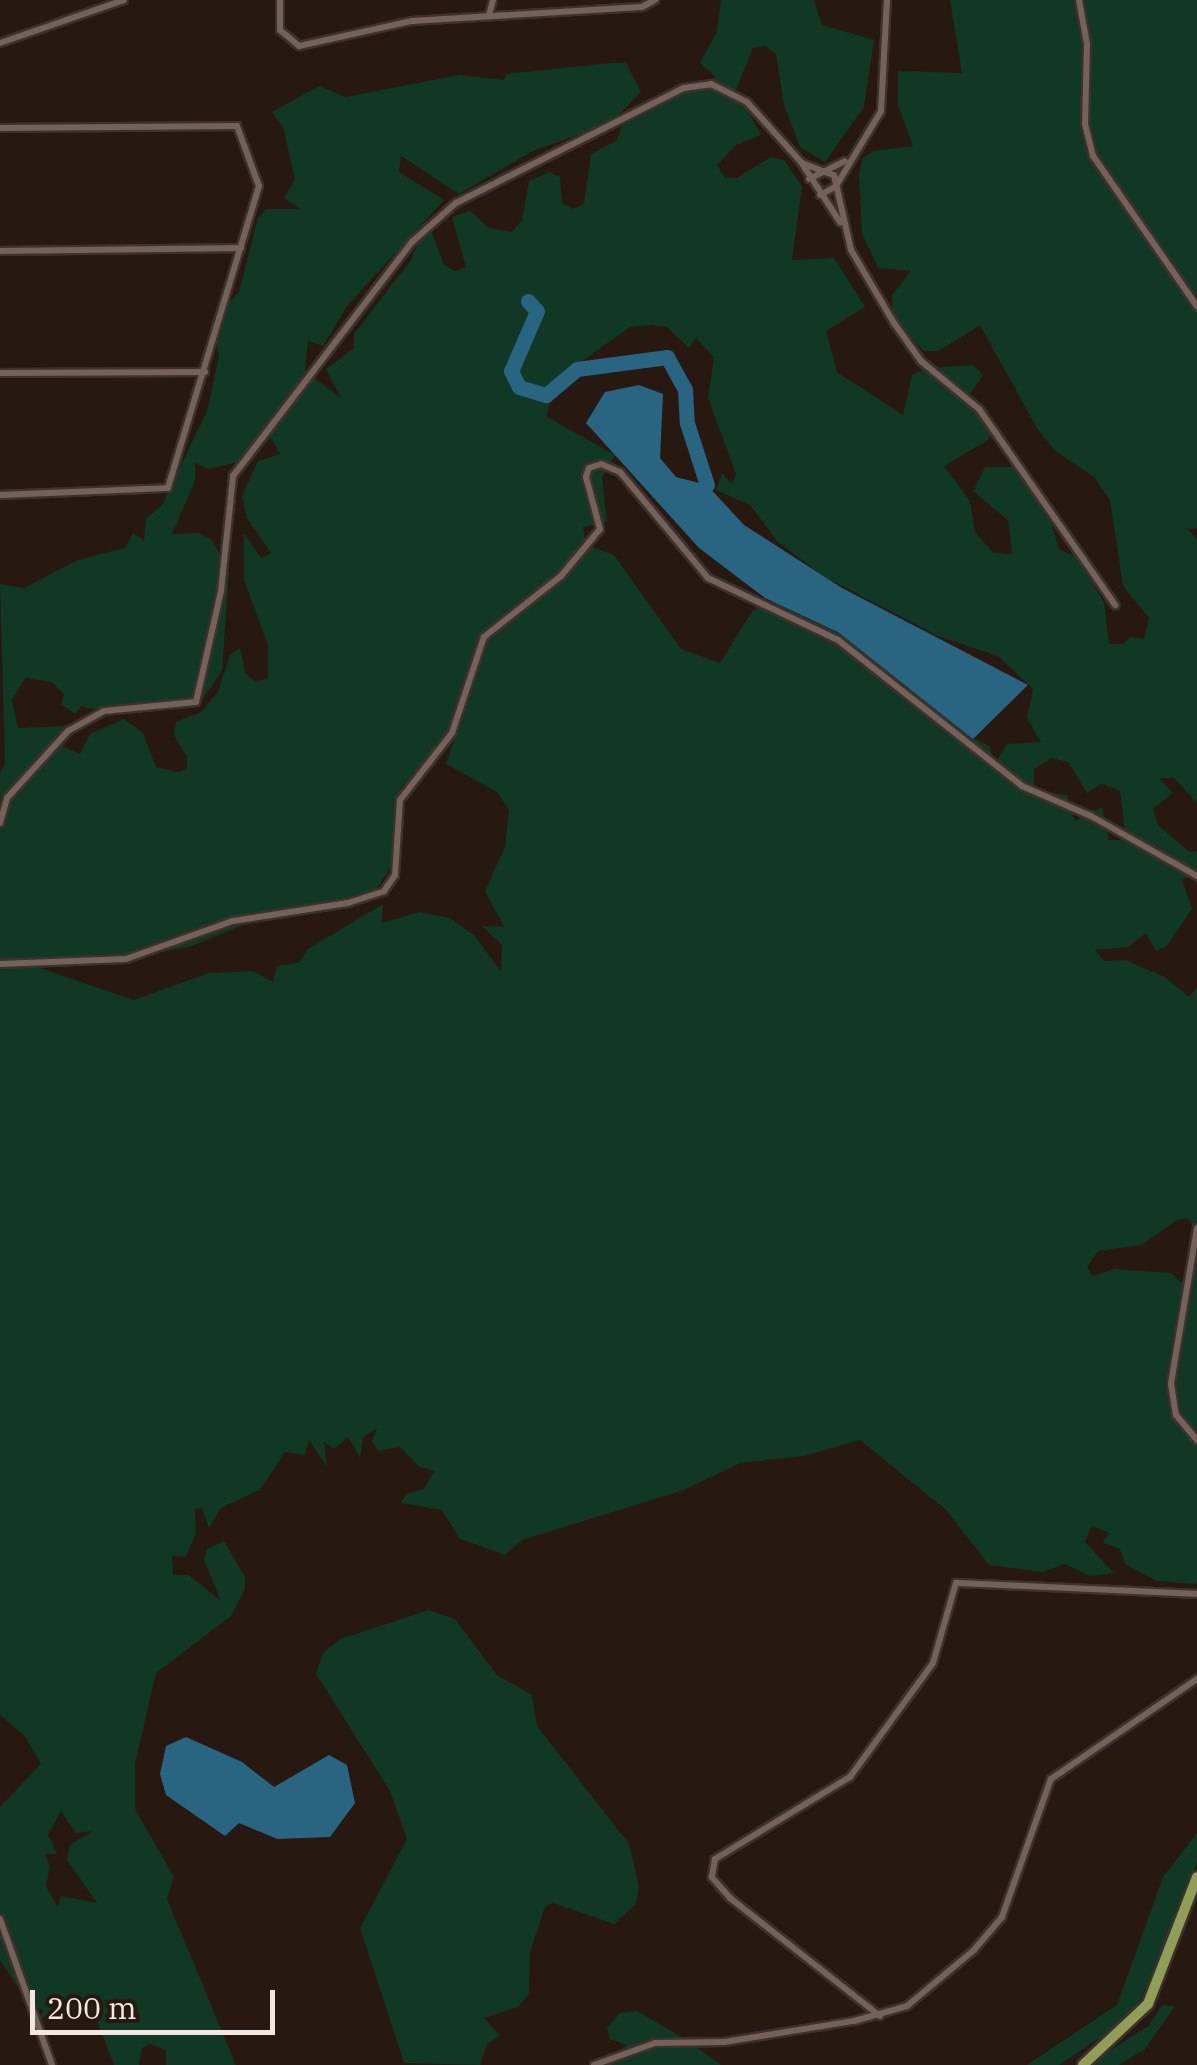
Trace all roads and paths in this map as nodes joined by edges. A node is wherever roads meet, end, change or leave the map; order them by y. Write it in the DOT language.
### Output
graph roads {
  1 [pos="124,0"];
  2 [pos="280,0"];
  3 [pos="493,0"];
  4 [pos="655,0"];
  5 [pos="887,0"];
  6 [pos="1079,0"];
  7 [pos="489,14"];
  8 [pos="0,43"];
  9 [pos="0,128"];
  10 [pos="846,160"];
  11 [pos="800,162"];
  12 [pos="823,170"];
  13 [pos="809,179"];
  14 [pos="836,186"];
  15 [pos="819,195"];
  16 [pos="840,222"];
  17 [pos="242,248"];
  18 [pos="0,251"];
  19 [pos="1197,306"];
  20 [pos="205,372"];
  21 [pos="0,374"];
  22 [pos="0,495"];
  23 [pos="1115,605"];
  24 [pos="0,823"];
  25 [pos="1197,876"];
  26 [pos="0,964"];
  27 [pos="1197,1228"];
  28 [pos="1197,1440"];
  29 [pos="1197,1594"];
  30 [pos="1197,1679"];
  31 [pos="1197,1877"];
  32 [pos="0,1919"];
  33 [pos="880,2016"];
  34 [pos="52,2065"];
  35 [pos="594,2065"];
  36 [pos="1083,2065"];
  1 -- 8 [label="street"];
  2 -- 7 [label="street"];
  3 -- 7 [label="street"];
  4 -- 7 [label="street"];
  5 -- 10 [label="street"];
  6 -- 19 [label="street"];
  9 -- 17 [label="street"];
  10 -- 12 [label="street"];
  10 -- 14 [label="street"];
  11 -- 12 [label="street"];
  11 -- 13 [label="street"];
  11 -- 24 [label="street"];
  12 -- 13 [label="street"];
  12 -- 14 [label="street"];
  13 -- 15 [label="street"];
  14 -- 15 [label="street"];
  14 -- 16 [label="street"];
  15 -- 16 [label="street"];
  16 -- 23 [label="street"];
  17 -- 18 [label="street"];
  17 -- 20 [label="street"];
  20 -- 21 [label="street"];
  20 -- 22 [label="street"];
  25 -- 26 [label="street"];
  27 -- 28 [label="street"];
  29 -- 33 [label="street"];
  30 -- 33 [label="street"];
  31 -- 36 [label="main road"];
  32 -- 34 [label="street"];
  33 -- 35 [label="street"];
}
